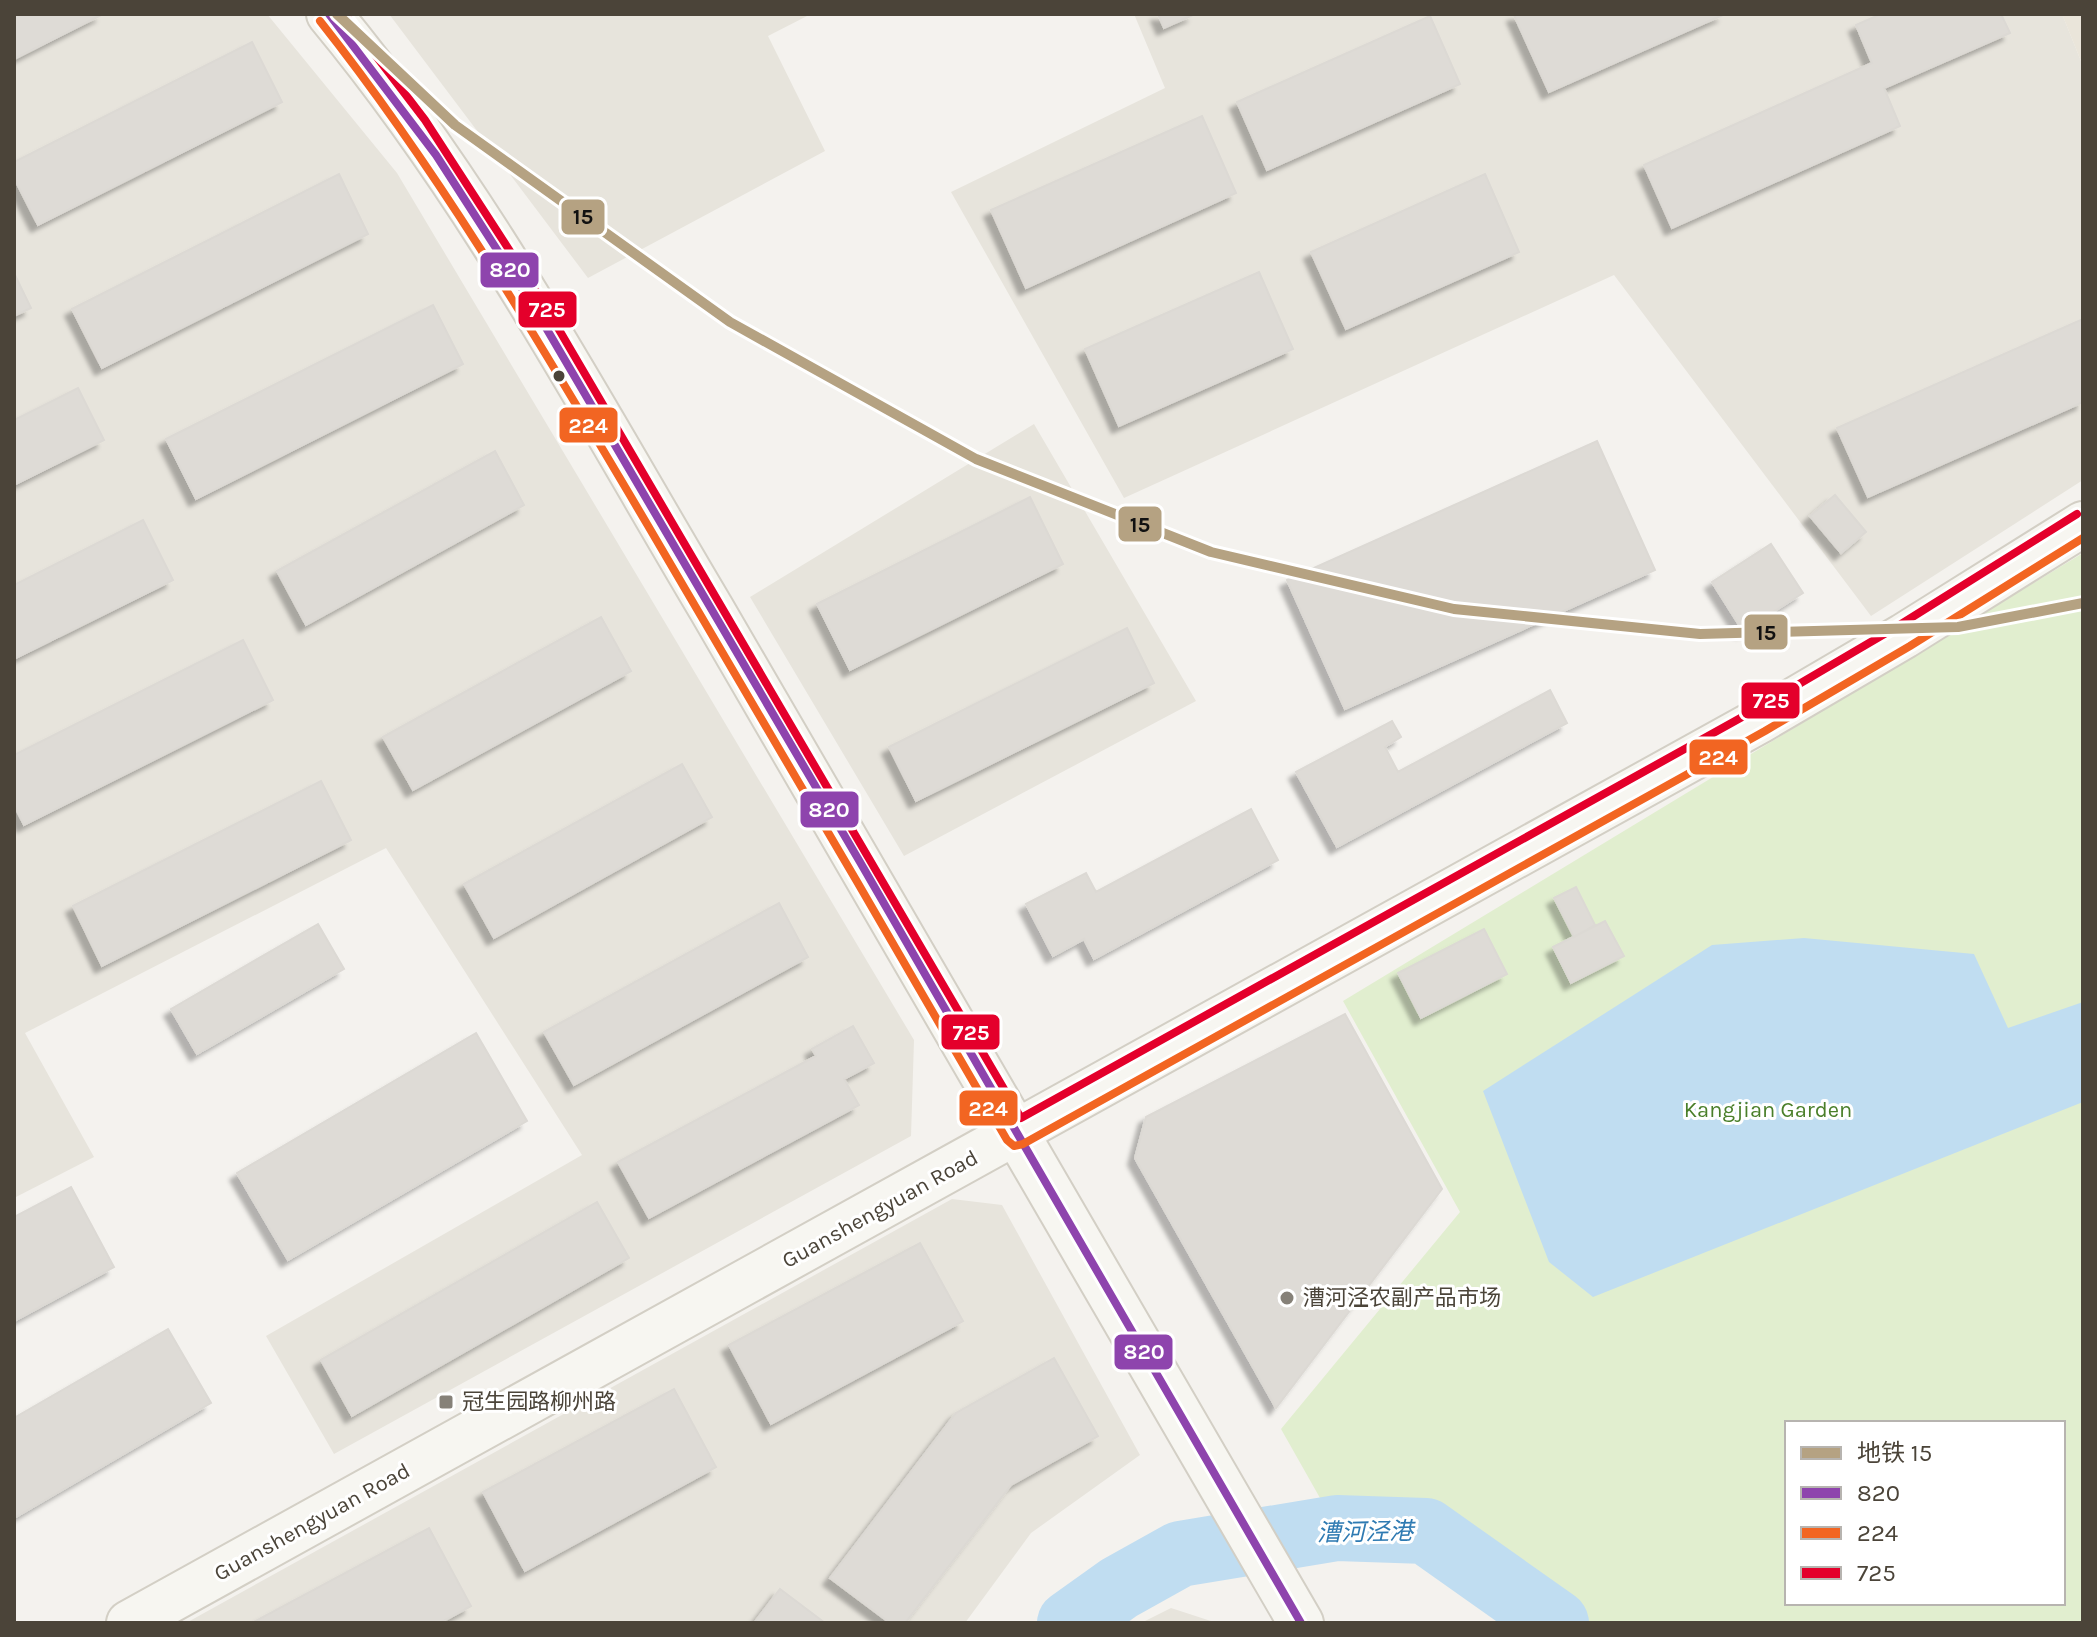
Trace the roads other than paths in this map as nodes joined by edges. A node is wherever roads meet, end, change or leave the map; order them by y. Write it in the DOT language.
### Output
graph roads {
  1 [pos="329,14"];
  2 [pos="2083,524"];
  3 [pos="1017,1134"];
  4 [pos="1291,1606"];
  5 [pos="129,1623"];
  1 -- 3 [label="street"];
  2 -- 3 [label="street, Guanshengyuan Road"];
  3 -- 4 [label="street"];
  3 -- 5 [label="street, Guanshengyuan Road"];
}
